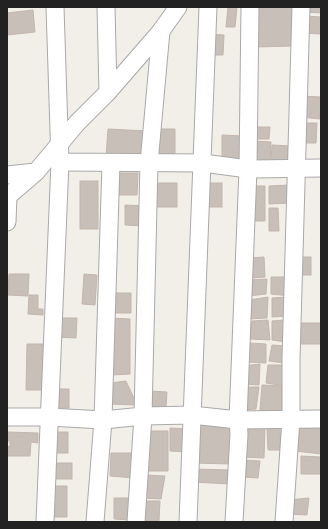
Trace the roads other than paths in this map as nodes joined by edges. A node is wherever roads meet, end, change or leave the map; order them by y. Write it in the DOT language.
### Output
graph roads {
  1 [pos="55,7"];
  2 [pos="106,7"];
  3 [pos="178,7"];
  4 [pos="208,7"];
  5 [pos="250,7"];
  6 [pos="301,7"];
  7 [pos="161,31"];
  8 [pos="108,92"];
  9 [pos="60,145"];
  10 [pos="60,162"];
  11 [pos="111,163"];
  12 [pos="149,163"];
  13 [pos="203,163"];
  14 [pos="248,168"];
  15 [pos="296,168"];
  16 [pos="321,168"];
  17 [pos="36,172"];
  18 [pos="7,175"];
  19 [pos="7,197"];
  20 [pos="7,222"];
  21 [pos="192,415"];
  22 [pos="143,416"];
  23 [pos="7,417"];
  24 [pos="49,417"];
  25 [pos="291,419"];
  26 [pos="321,419"];
  27 [pos="103,420"];
  28 [pos="238,420"];
  29 [pos="45,522"];
  30 [pos="95,522"];
  31 [pos="136,522"];
  32 [pos="188,522"];
  33 [pos="234,522"];
  34 [pos="284,522"];
  1 -- 9 [label="street"];
  2 -- 8 [label="street"];
  3 -- 7 [label="street"];
  4 -- 13 [label="street"];
  5 -- 14 [label="street"];
  6 -- 15 [label="street"];
  7 -- 8 [label="street"];
  7 -- 12 [label="street"];
  8 -- 9 [label="street"];
  9 -- 10 [label="street"];
  9 -- 17 [label="street"];
  10 -- 11 [label="street"];
  10 -- 24 [label="street"];
  11 -- 12 [label="street"];
  11 -- 27 [label="street"];
  12 -- 13 [label="street"];
  12 -- 22 [label="street"];
  13 -- 14 [label="street"];
  13 -- 21 [label="street"];
  14 -- 15 [label="street"];
  14 -- 28 [label="street"];
  15 -- 16 [label="street"];
  15 -- 25 [label="street"];
  17 -- 18 [label="street"];
  17 -- 19 [label="street"];
  19 -- 20 [label="street"];
  21 -- 22 [label="street"];
  21 -- 28 [label="street"];
  21 -- 32 [label="street"];
  22 -- 27 [label="street"];
  22 -- 31 [label="street"];
  23 -- 24 [label="street"];
  24 -- 27 [label="street"];
  24 -- 29 [label="street"];
  25 -- 26 [label="street"];
  25 -- 28 [label="street"];
  25 -- 34 [label="street"];
  27 -- 30 [label="street"];
  28 -- 33 [label="street"];
}
